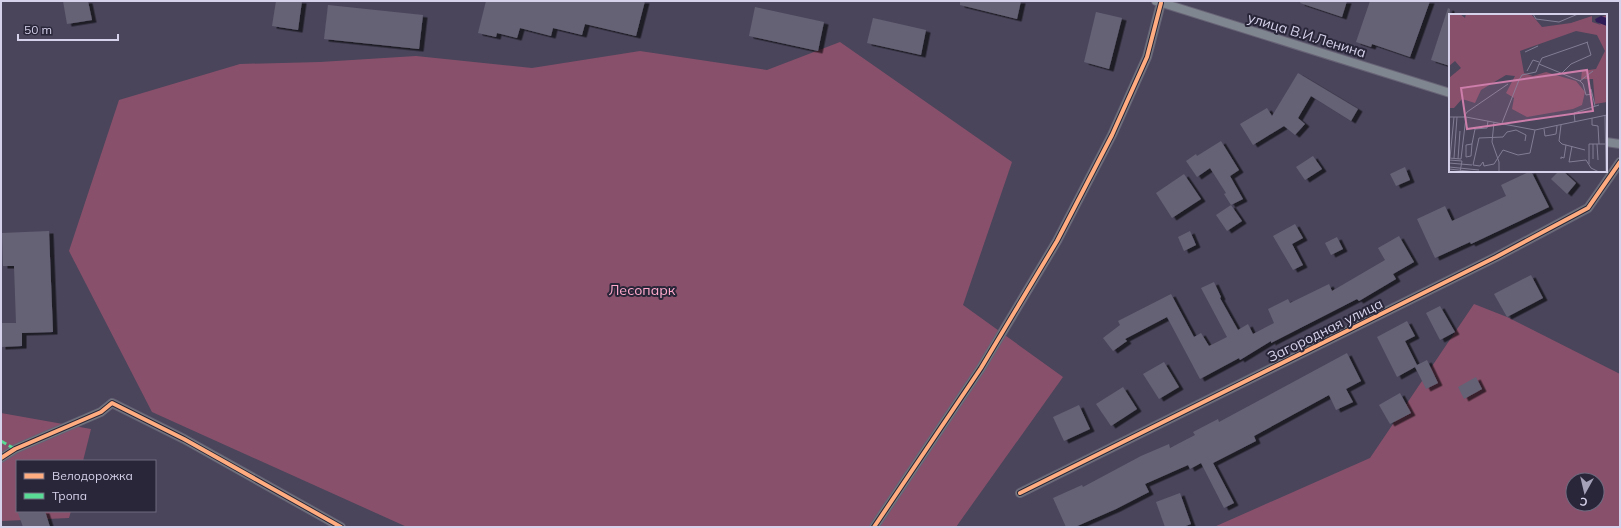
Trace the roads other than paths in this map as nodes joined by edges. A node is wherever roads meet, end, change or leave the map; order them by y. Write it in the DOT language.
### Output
graph roads {
  1 [pos="1158,2"];
  2 [pos="1449,93"];
  3 [pos="1607,142"];
  4 [pos="1620,144"];
  5 [pos="1620,162"];
  6 [pos="1,458"];
  7 [pos="1020,493"];
  8 [pos="339,527"];
  9 [pos="874,527"];
  1 -- 2 [label="main road, улица В.И.Ленина"];
  1 -- 9 [label="street"];
  3 -- 4 [label="main road"];
  5 -- 7 [label="street, Загородная улица"];
  6 -- 8 [label="street"];
}
